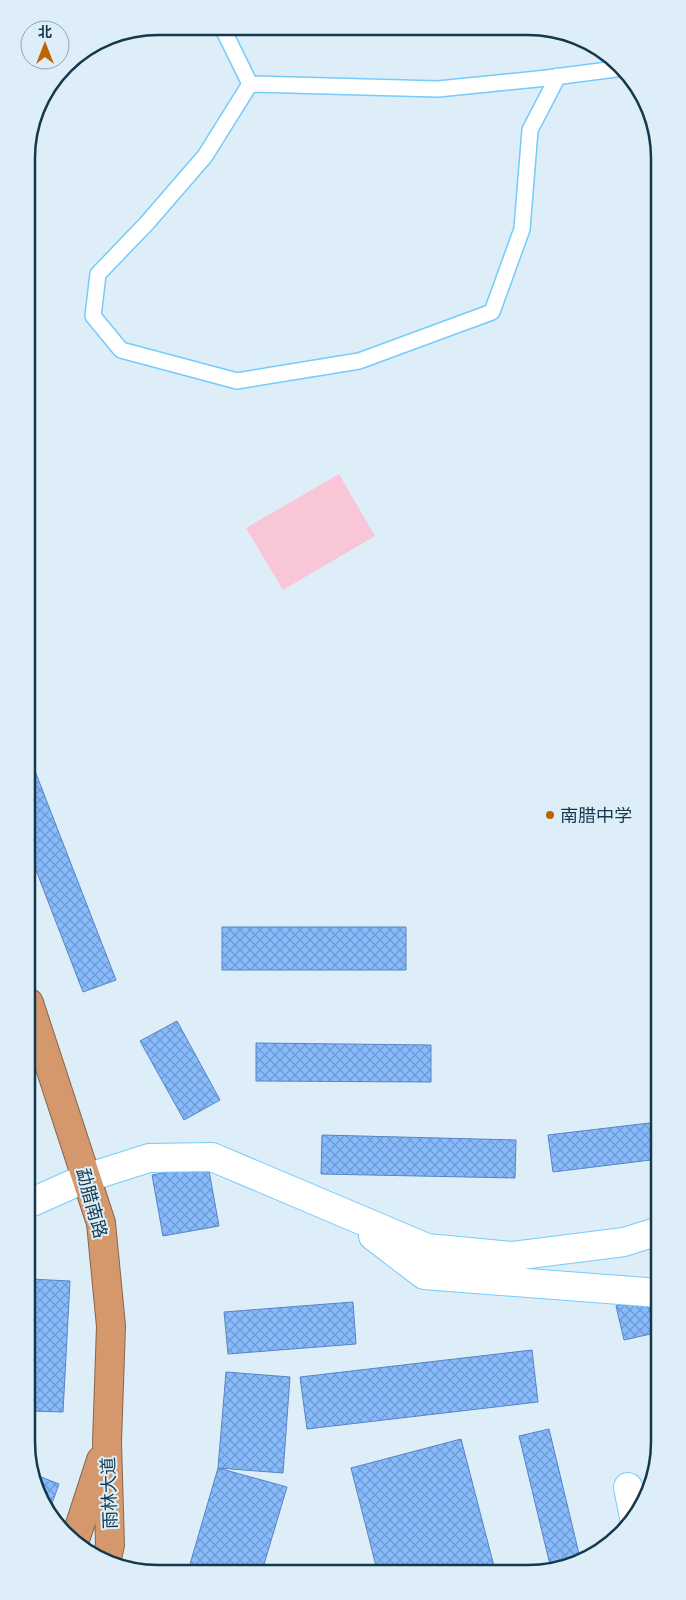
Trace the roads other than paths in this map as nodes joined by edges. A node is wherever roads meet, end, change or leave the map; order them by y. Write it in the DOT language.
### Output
graph roads {
  1 [pos="226,35"];
  2 [pos="613,69"];
  3 [pos="558,76"];
  4 [pos="250,84"];
  5 [pos="35,1021"];
  6 [pos="86,1178"];
  7 [pos="35,1202"];
  8 [pos="342,1213"];
  9 [pos="651,1234"];
  10 [pos="651,1292"];
  11 [pos="107,1442"];
  12 [pos="628,1487"];
  13 [pos="632,1507"];
  14 [pos="77,1534"];
  15 [pos="108,1554"];
  1 -- 4 [label="lane"];
  2 -- 3 [label="lane"];
  3 -- 4 [label="lane"];
  3 -- 4 [label="lane"];
  5 -- 6 [label="highway, 勐腊南路"];
  6 -- 7 [label="street"];
  6 -- 8 [label="street"];
  6 -- 11 [label="highway, 勐腊南路"];
  8 -- 9 [label="street"];
  8 -- 10 [label="street"];
  11 -- 14 [label="highway, 雨林大道"];
  11 -- 15 [label="highway, 雨林大道"];
  12 -- 13 [label="street"];
}
